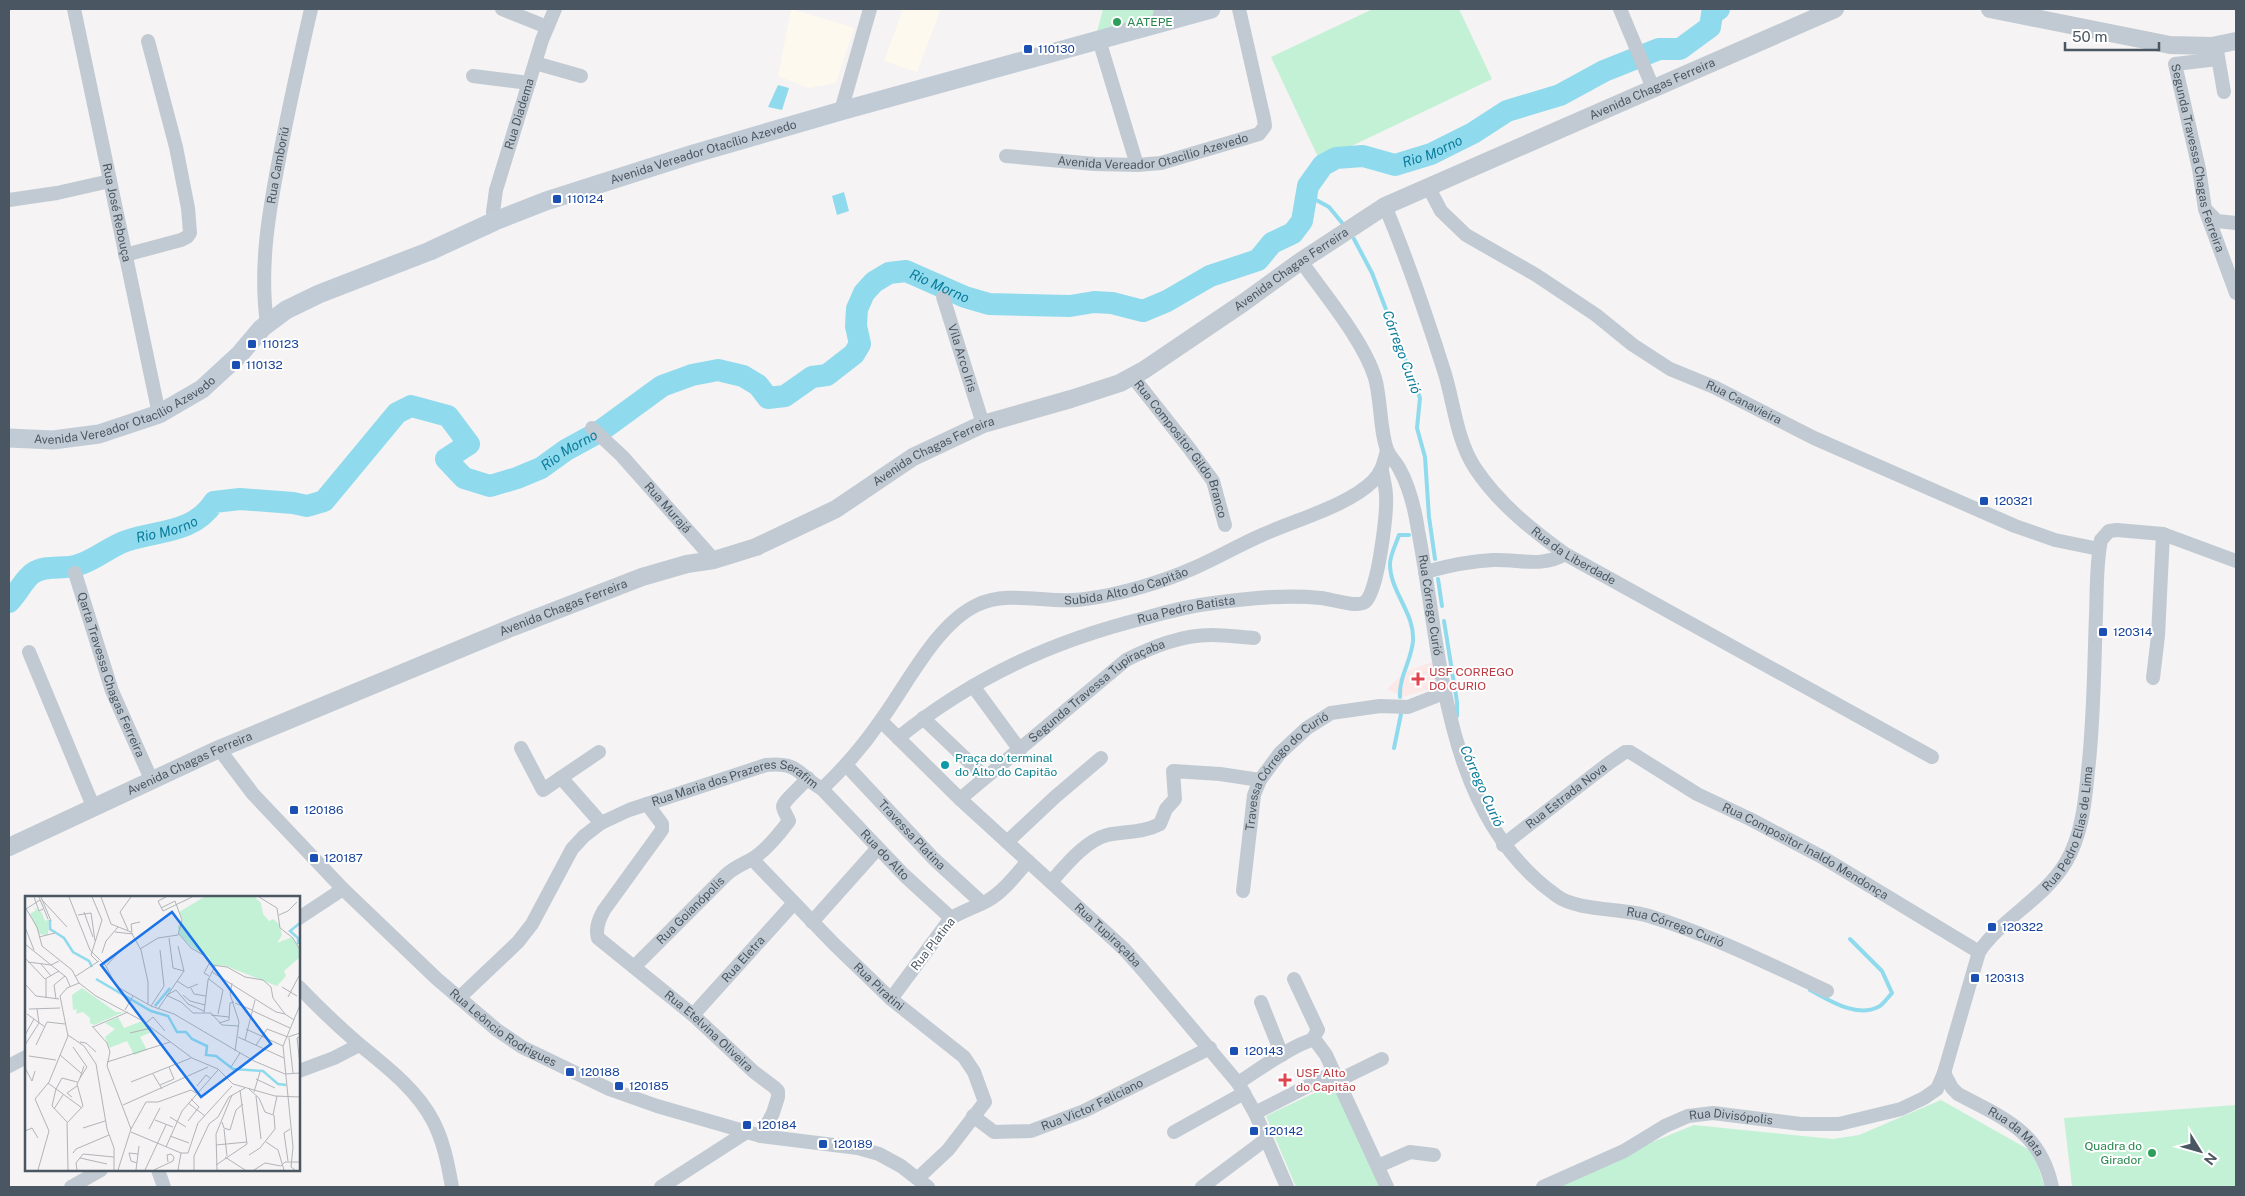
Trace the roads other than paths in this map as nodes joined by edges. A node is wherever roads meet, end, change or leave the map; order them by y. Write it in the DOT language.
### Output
graph roads {
  1 [pos="74,9"];
  2 [pos="311,9"];
  3 [pos="502,9"];
  4 [pos="554,9"];
  5 [pos="870,9"];
  6 [pos="1212,9"];
  7 [pos="1239,9"];
  8 [pos="1620,9"];
  9 [pos="1835,9"];
  10 [pos="1990,9"];
  11 [pos="1159,17"];
  12 [pos="548,27"];
  13 [pos="1099,40"];
  14 [pos="148,41"];
  15 [pos="2236,41"];
  16 [pos="2217,52"];
  17 [pos="535,63"];
  18 [pos="473,76"];
  19 [pos="581,76"];
  20 [pos="529,83"];
  21 [pos="1651,83"];
  22 [pos="2224,92"];
  23 [pos="841,111"];
  24 [pos="1006,156"];
  25 [pos="1137,165"];
  26 [pos="110,180"];
  27 [pos="1428,188"];
  28 [pos="9,200"];
  29 [pos="1385,206"];
  30 [pos="2205,209"];
  31 [pos="495,221"];
  32 [pos="2236,223"];
  33 [pos="125,255"];
  34 [pos="1301,261"];
  35 [pos="2236,293"];
  36 [pos="942,297"];
  37 [pos="267,324"];
  38 [pos="1132,376"];
  39 [pos="159,414"];
  40 [pos="982,421"];
  41 [pos="592,428"];
  42 [pos="9,438"];
  43 [pos="1387,450"];
  44 [pos="1382,470"];
  45 [pos="1225,525"];
  46 [pos="2163,534"];
  47 [pos="2099,549"];
  48 [pos="1565,554"];
  49 [pos="714,560"];
  50 [pos="2236,561"];
  51 [pos="1424,572"];
  52 [pos="75,573"];
  53 [pos="1254,638"];
  54 [pos="29,652"];
  55 [pos="2153,678"];
  56 [pos="973,686"];
  57 [pos="1444,694"];
  58 [pos="923,718"];
  59 [pos="881,721"];
  60 [pos="898,738"];
  61 [pos="521,748"];
  62 [pos="219,749"];
  63 [pos="1020,750"];
  64 [pos="598,752"];
  65 [pos="1630,752"];
  66 [pos="1932,757"];
  67 [pos="1102,758"];
  68 [pos="846,765"];
  69 [pos="150,776"];
  70 [pos="985,777"];
  71 [pos="808,778"];
  72 [pos="559,779"];
  73 [pos="1260,780"];
  74 [pos="822,789"];
  75 [pos="960,798"];
  76 [pos="647,804"];
  77 [pos="93,806"];
  78 [pos="601,823"];
  79 [pos="1007,842"];
  80 [pos="1504,844"];
  81 [pos="9,847"];
  82 [pos="878,848"];
  83 [pos="752,859"];
  84 [pos="1028,862"];
  85 [pos="1051,882"];
  86 [pos="343,888"];
  87 [pos="1243,891"];
  88 [pos="794,903"];
  89 [pos="982,903"];
  90 [pos="300,917"];
  91 [pos="951,918"];
  92 [pos="812,922"];
  93 [pos="601,943"];
  94 [pos="1979,952"];
  95 [pos="634,967"];
  96 [pos="1294,978"];
  97 [pos="300,988"];
  98 [pos="1827,991"];
  99 [pos="459,998"];
  100 [pos="891,998"];
  101 [pos="1261,1002"];
  102 [pos="693,1014"];
  103 [pos="1315,1041"];
  104 [pos="360,1044"];
  105 [pos="1210,1048"];
  106 [pos="1282,1055"];
  107 [pos="25,1058"];
  108 [pos="1382,1059"];
  109 [pos="9,1066"];
  110 [pos="300,1071"];
  111 [pos="1335,1077"];
  112 [pos="1944,1087"];
  113 [pos="1241,1088"];
  114 [pos="1254,1113"];
  115 [pos="973,1116"];
  116 [pos="1174,1132"];
  117 [pos="755,1133"];
  118 [pos="1265,1140"];
  119 [pos="1434,1156"];
  120 [pos="1378,1166"];
  121 [pos="99,1171"];
  122 [pos="158,1171"];
  123 [pos="923,1183"];
  124 [pos="71,1187"];
  125 [pos="164,1187"];
  126 [pos="452,1187"];
  127 [pos="660,1187"];
  128 [pos="1202,1187"];
  129 [pos="1288,1187"];
  130 [pos="1387,1187"];
  131 [pos="1544,1187"];
  132 [pos="2052,1187"];
  1 -- 26 [label="street, Rua José Rebouça"];
  2 -- 37 [label="street, Rua Camboriú"];
  3 -- 12 [label="street"];
  4 -- 12 [label="street, Rua Diadema"];
  5 -- 23 [label="street"];
  6 -- 11 [label="main road, Avenida Vereador Otacílio Azevedo"];
  7 -- 25 [label="street, Avenida Vereador Otacilio Azevedo"];
  8 -- 21 [label="street"];
  9 -- 21 [label="street, Avenida Chagas Ferreira"];
  10 -- 16 [label="street"];
  11 -- 13 [label="main road, Avenida Vereador Otacílio Azevedo"];
  12 -- 17 [label="street, Rua Diadema"];
  13 -- 23 [label="main road, Avenida Vereador Otacílio Azevedo"];
  13 -- 25 [label="street"];
  14 -- 33 [label="street"];
  15 -- 16 [label="street"];
  16 -- 22 [label="street"];
  16 -- 30 [label="street, Segunda Travessa Chagas Ferreira"];
  17 -- 19 [label="street"];
  17 -- 20 [label="street, Rua Diadema"];
  18 -- 20 [label="street"];
  20 -- 31 [label="street, Rua Diadema"];
  21 -- 27 [label="street, Avenida Chagas Ferreira"];
  23 -- 31 [label="main road, Avenida Vereador Otacílio Azevedo"];
  24 -- 25 [label="street, Avenida Vereador Otacilio Azevedo"];
  26 -- 28 [label="street"];
  26 -- 33 [label="street, Rua José Rebouça"];
  27 -- 29 [label="street, Avenida Chagas Ferreira"];
  27 -- 47 [label="street, Rua Canavieira"];
  29 -- 34 [label="street, Avenida Chagas Ferreira"];
  29 -- 48 [label="street, Rua da Liberdade"];
  30 -- 32 [label="street"];
  30 -- 35 [label="street, Segunda Travessa Chagas Ferreira"];
  31 -- 37 [label="main road, Avenida Vereador Otacílio Azevedo"];
  33 -- 39 [label="street, Rua José Rebouça"];
  34 -- 38 [label="street, Avenida Chagas Ferreira"];
  34 -- 43 [label="street, Rua Córrego Curió"];
  36 -- 40 [label="street, Vila Arco Iris"];
  37 -- 39 [label="main road, Avenida Vereador Otacílio Azevedo"];
  38 -- 40 [label="street, Avenida Chagas Ferreira"];
  38 -- 45 [label="street, Rua Compositor Gildo Branco"];
  39 -- 42 [label="main road, Avenida Vereador Otacílio Azevedo"];
  40 -- 49 [label="street, Avenida Chagas Ferreira"];
  41 -- 49 [label="street, Rua Murajá"];
  43 -- 44 [label="street"];
  43 -- 51 [label="street, Rua Córrego Curió"];
  44 -- 56 [label="street, Rua Pedro Batista"];
  44 -- 59 [label="street, Subida Alto do Capitão"];
  46 -- 47 [label="street"];
  46 -- 50 [label="street"];
  46 -- 55 [label="street"];
  47 -- 94 [label="street, Rua Pedro Elias de Lima"];
  48 -- 51 [label="street"];
  48 -- 66 [label="street, Rua da Liberdade"];
  49 -- 62 [label="street, Avenida Chagas Ferreira"];
  51 -- 57 [label="street, Rua Córrego Curió"];
  52 -- 69 [label="street, Qarta Travessa Chagas Ferreira"];
  53 -- 63 [label="street, Segunda Travessa Tupiraçaba"];
  54 -- 77 [label="street"];
  56 -- 58 [label="street, Rua Pedro Batista"];
  56 -- 63 [label="street"];
  57 -- 73 [label="street, Travessa Córrego do Curió"];
  57 -- 80 [label="street, Rua Córrego Curió"];
  58 -- 60 [label="street, Rua Pedro Batista"];
  58 -- 70 [label="street"];
  59 -- 60 [label="street, Rua Tupiraçaba"];
  59 -- 68 [label="street, Rua Maria dos Prazeres Serafim"];
  60 -- 75 [label="street, Rua Tupiraçaba"];
  61 -- 72 [label="street"];
  62 -- 69 [label="street, Avenida Chagas Ferreira"];
  62 -- 86 [label="street, Rua Leôncio Rodrigues"];
  63 -- 70 [label="street, Segunda Travessa Tupiraçaba"];
  64 -- 72 [label="street"];
  65 -- 80 [label="street, Rua Estrada Nova"];
  65 -- 94 [label="street, Rua Compositor Inaldo Mendonça"];
  67 -- 79 [label="street"];
  68 -- 74 [label="street, Rua Maria dos Prazeres Serafim"];
  68 -- 89 [label="street, Travessa Platina"];
  69 -- 77 [label="street, Avenida Chagas Ferreira"];
  70 -- 75 [label="street, Segunda Travessa Tupiraçaba"];
  71 -- 74 [label="street, Rua Maria dos Prazeres Serafim"];
  71 -- 76 [label="street, Rua Maria dos Prazeres Serafim"];
  71 -- 83 [label="street, Rua Goianópolis"];
  72 -- 78 [label="street"];
  73 -- 85 [label="street"];
  73 -- 87 [label="street, Travessa Córrego do Curió"];
  74 -- 82 [label="street, Rua do Alto"];
  75 -- 79 [label="street, Rua Tupiraçaba"];
  76 -- 78 [label="street, Rua Maria dos Prazeres Serafim"];
  76 -- 93 [label="street, Rua Maria dos Prazeres Serafim"];
  77 -- 81 [label="street, Avenida Chagas Ferreira"];
  78 -- 99 [label="street, Rua Maria dos Prazeres Serafim"];
  79 -- 84 [label="street, Rua Tupiraçaba"];
  80 -- 98 [label="street, Rua Córrego Curió"];
  82 -- 91 [label="street, Rua do Alto"];
  82 -- 92 [label="street"];
  83 -- 88 [label="street, Rua Piratini"];
  83 -- 95 [label="street, Rua Goianópolis"];
  84 -- 85 [label="street, Rua Tupiraçaba"];
  84 -- 89 [label="street, Rua Platina"];
  85 -- 105 [label="street, Rua Tupiraçaba"];
  86 -- 90 [label="street"];
  86 -- 99 [label="street, Rua Leôncio Rodrigues"];
  88 -- 92 [label="street, Rua Piratini"];
  88 -- 102 [label="street, Rua Eletra"];
  89 -- 91 [label="street, Rua Platina"];
  91 -- 100 [label="street, Rua Platina"];
  92 -- 100 [label="street, Rua Piratini"];
  93 -- 95 [label="street, Rua Etelvina Oliveira"];
  94 -- 112 [label="street, Rua Pedro Elias de Lima"];
  95 -- 102 [label="street, Rua Etelvina Oliveira"];
  96 -- 103 [label="street"];
  97 -- 104 [label="street"];
  99 -- 117 [label="street, Rua Leôncio Rodrigues"];
  100 -- 115 [label="street, Rua Piratini"];
  101 -- 106 [label="street"];
  102 -- 117 [label="street, Rua Etelvina Oliveira"];
  103 -- 106 [label="street"];
  103 -- 111 [label="street"];
  104 -- 110 [label="street"];
  104 -- 126 [label="street"];
  105 -- 113 [label="street, Rua Tupiraçaba"];
  105 -- 115 [label="street, Rua Victor Feliciano"];
  106 -- 113 [label="street"];
  107 -- 109 [label="street"];
  108 -- 111 [label="street"];
  111 -- 114 [label="street"];
  111 -- 120 [label="street"];
  112 -- 131 [label="street, Rua Divisópolis"];
  112 -- 132 [label="street, Rua da Mata"];
  113 -- 114 [label="street, Rua Tupiraçaba"];
  113 -- 116 [label="street"];
  114 -- 118 [label="street, Rua Tupiraçaba"];
  115 -- 123 [label="street"];
  117 -- 123 [label="street, Rua Leôncio Rodrigues"];
  117 -- 127 [label="street"];
  118 -- 128 [label="street"];
  118 -- 129 [label="street, Rua Tupiraçaba"];
  119 -- 120 [label="street"];
  120 -- 130 [label="street"];
  121 -- 124 [label="street"];
  122 -- 125 [label="street"];
}
